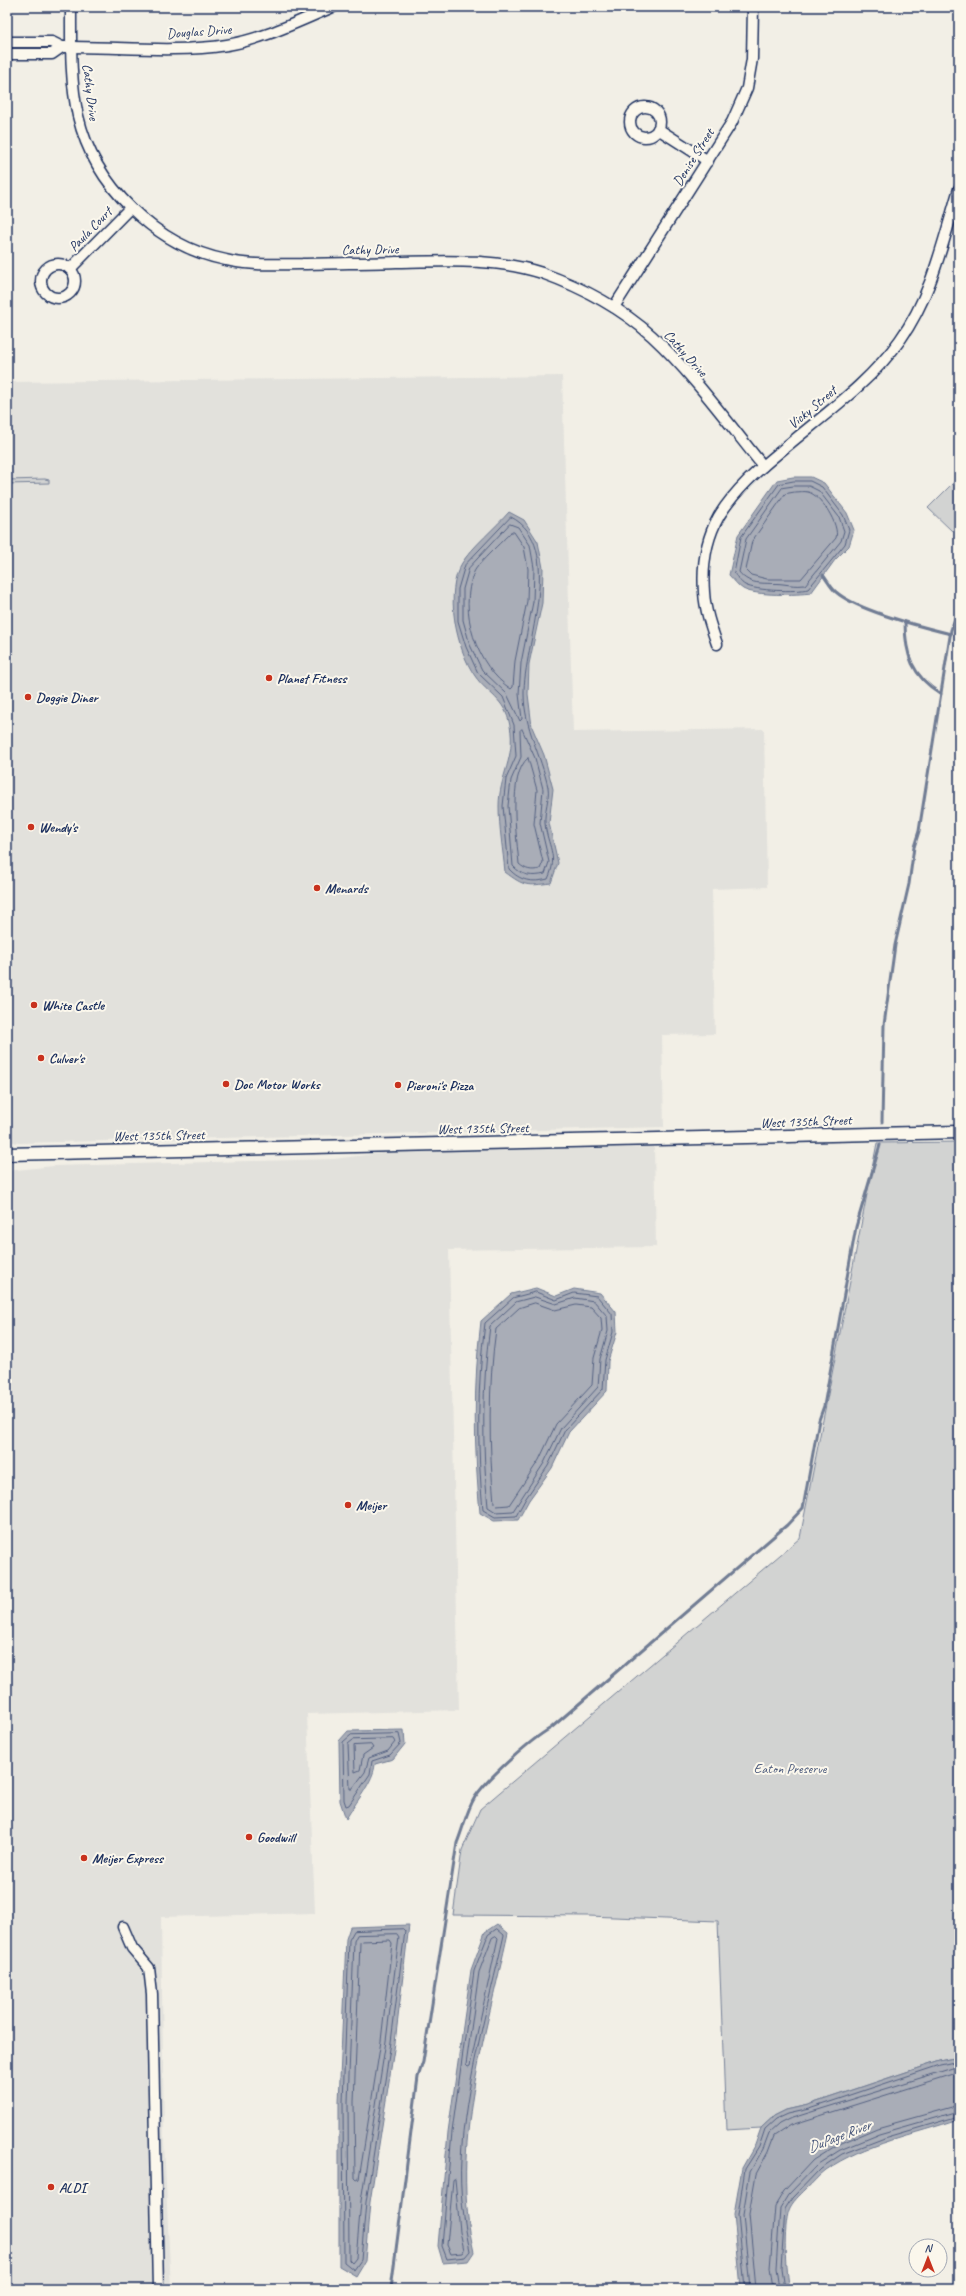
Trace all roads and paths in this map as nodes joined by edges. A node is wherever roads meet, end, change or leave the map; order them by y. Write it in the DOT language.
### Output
graph roads {
  1 [pos="71,7"];
  2 [pos="333,7"];
  3 [pos="753,7"];
  4 [pos="7,42"];
  5 [pos="67,47"];
  6 [pos="7,54"];
  7 [pos="658,129"];
  8 [pos="708,160"];
  9 [pos="959,189"];
  10 [pos="130,208"];
  11 [pos="70,269"];
  12 [pos="614,307"];
  13 [pos="763,466"];
  14 [pos="716,644"];
  15 [pos="959,1132"];
  16 [pos="7,1154"];
  17 [pos="123,1927"];
  18 [pos="158,2289"];
  1 -- 5 [label="street, Cathy Drive"];
  2 -- 5 [label="street, Douglas Drive"];
  3 -- 8 [label="street, Denise Street"];
  4 -- 5 [label="street, Douglas Drive"];
  5 -- 6 [label="street, Douglas Drive"];
  5 -- 10 [label="street, Cathy Drive"];
  7 -- 8 [label="street"];
  8 -- 12 [label="street, Denise Street"];
  9 -- 13 [label="street, Vicky Street"];
  10 -- 11 [label="street, Paula Court"];
  10 -- 12 [label="street, Cathy Drive"];
  12 -- 13 [label="street, Cathy Drive"];
  13 -- 14 [label="street, Vicky Street"];
  15 -- 16 [label="street, West 135th Street"];
  17 -- 18 [label="street"];
}
